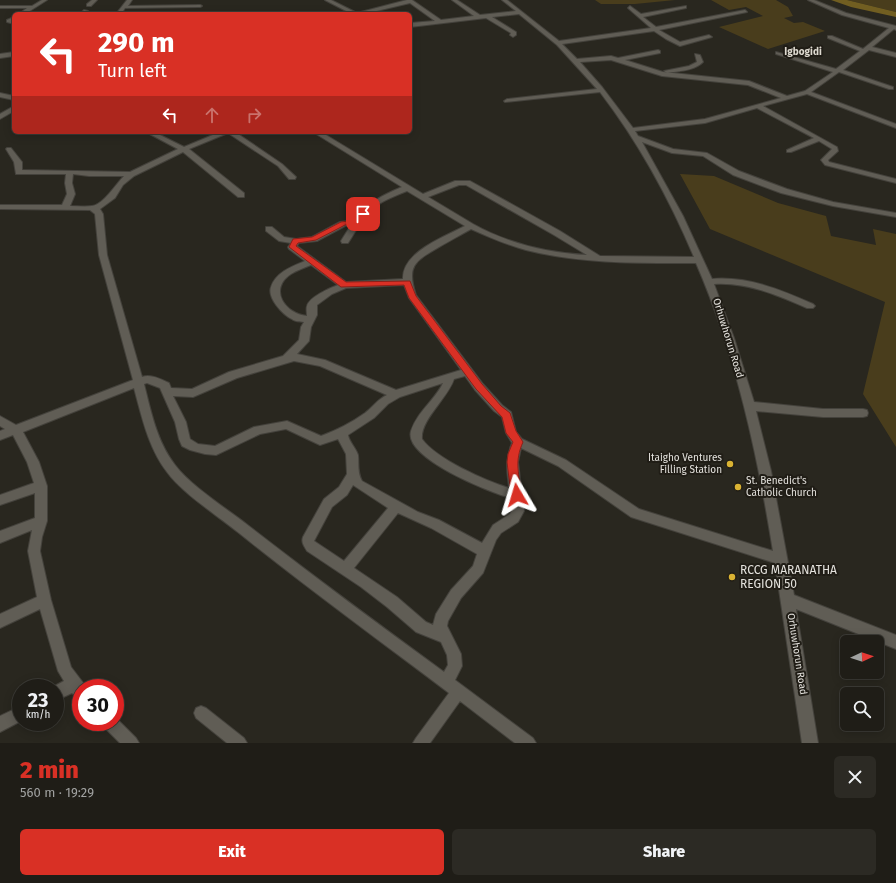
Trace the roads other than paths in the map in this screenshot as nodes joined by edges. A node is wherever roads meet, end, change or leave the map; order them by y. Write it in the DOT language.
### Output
graph roads {
  1 [pos="45,0"];
  2 [pos="95,0"];
  3 [pos="130,0"];
  4 [pos="168,0"];
  5 [pos="336,0"];
  6 [pos="410,0"];
  7 [pos="454,0"];
  8 [pos="504,0"];
  9 [pos="810,0"];
  10 [pos="203,1"];
  11 [pos="329,1"];
  12 [pos="89,5"];
  13 [pos="200,6"];
  14 [pos="0,7"];
  15 [pos="34,7"];
  16 [pos="124,7"];
  17 [pos="630,7"];
  18 [pos="684,7"];
  19 [pos="162,8"];
  20 [pos="745,11"];
  21 [pos="25,12"];
  22 [pos="120,12"];
  23 [pos="159,12"];
  24 [pos="196,12"];
  25 [pos="353,12"];
  26 [pos="365,12"];
  27 [pos="520,12"];
  28 [pos="479,16"];
  29 [pos="487,16"];
  30 [pos="640,16"];
  31 [pos="1,21"];
  32 [pos="439,21"];
  33 [pos="11,22"];
  34 [pos="412,25"];
  35 [pos="894,28"];
  36 [pos="656,29"];
  37 [pos="513,35"];
  38 [pos="709,37"];
  39 [pos="830,37"];
  40 [pos="559,43"];
  41 [pos="866,49"];
  42 [pos="658,52"];
  43 [pos="778,53"];
  44 [pos="12,54"];
  45 [pos="697,55"];
  46 [pos="896,55"];
  47 [pos="0,56"];
  48 [pos="618,60"];
  49 [pos="575,61"];
  50 [pos="838,71"];
  51 [pos="654,72"];
  52 [pos="891,88"];
  53 [pos="602,90"];
  54 [pos="807,92"];
  55 [pos="0,95"];
  56 [pos="12,98"];
  57 [pos="786,98"];
  58 [pos="507,101"];
  59 [pos="758,106"];
  60 [pos="12,109"];
  61 [pos="0,117"];
  62 [pos="896,126"];
  63 [pos="631,130"];
  64 [pos="153,134"];
  65 [pos="221,134"];
  66 [pos="234,134"];
  67 [pos="319,134"];
  68 [pos="637,138"];
  69 [pos="820,139"];
  70 [pos="9,149"];
  71 [pos="184,149"];
  72 [pos="789,151"];
  73 [pos="70,173"];
  74 [pos="130,174"];
  75 [pos="292,177"];
  76 [pos="896,181"];
  77 [pos="407,188"];
  78 [pos="242,195"];
  79 [pos="421,197"];
  80 [pos="0,207"];
  81 [pos="64,208"];
  82 [pos="95,209"];
  83 [pos="896,215"];
  84 [pos="358,222"];
  85 [pos="471,226"];
  86 [pos="269,229"];
  87 [pos="296,241"];
  88 [pos="345,241"];
  89 [pos="601,260"];
  90 [pos="700,260"];
  91 [pos="312,261"];
  92 [pos="407,282"];
  93 [pos="709,282"];
  94 [pos="344,285"];
  95 [pos="810,306"];
  96 [pos="310,319"];
  97 [pos="287,358"];
  98 [pos="468,372"];
  99 [pos="450,377"];
  100 [pos="138,382"];
  101 [pos="167,392"];
  102 [pos="396,394"];
  103 [pos="749,406"];
  104 [pos="863,413"];
  105 [pos="0,420"];
  106 [pos="16,431"];
  107 [pos="342,433"];
  108 [pos="0,436"];
  109 [pos="518,442"];
  110 [pos="353,475"];
  111 [pos="41,486"];
  112 [pos="517,495"];
  113 [pos="0,500"];
  114 [pos="396,507"];
  115 [pos="41,521"];
  116 [pos="0,537"];
  117 [pos="484,551"];
  118 [pos="781,559"];
  119 [pos="346,569"];
  120 [pos="44,600"];
  121 [pos="788,600"];
  122 [pos="0,621"];
  123 [pos="444,637"];
  124 [pos="896,642"];
  125 [pos="72,680"];
  126 [pos="446,682"];
  127 [pos="458,692"];
  128 [pos="201,713"];
  129 [pos="12,718"];
  130 [pos="0,724"];
  131 [pos="118,731"];
  132 [pos="131,743"];
  133 [pos="239,743"];
  134 [pos="421,743"];
  135 [pos="528,743"];
  136 [pos="810,743"];
  1 -- 15 [label="street"];
  2 -- 12 [label="street"];
  3 -- 16 [label="street"];
  4 -- 19 [label="street"];
  5 -- 11 [label="street"];
  6 -- 26 [label="street"];
  6 -- 32 [label="street"];
  7 -- 28 [label="street"];
  8 -- 27 [label="street, Orhuwhorun Road"];
  9 -- 35 [label="street"];
  10 -- 13 [label="street"];
  11 -- 25 [label="street"];
  13 -- 19 [label="street"];
  13 -- 24 [label="street"];
  14 -- 15 [label="street"];
  15 -- 21 [label="street"];
  16 -- 19 [label="street"];
  16 -- 22 [label="street"];
  17 -- 30 [label="street"];
  18 -- 30 [label="street"];
  19 -- 23 [label="street"];
  20 -- 36 [label="street"];
  27 -- 29 [label="street"];
  27 -- 40 [label="street, Orhuwhorun Road"];
  28 -- 29 [label="street"];
  28 -- 32 [label="street"];
  29 -- 37 [label="street"];
  30 -- 36 [label="street"];
  31 -- 33 [label="street"];
  32 -- 34 [label="street"];
  35 -- 41 [label="street"];
  36 -- 38 [label="street"];
  36 -- 40 [label="street"];
  39 -- 41 [label="street"];
  40 -- 49 [label="street, Orhuwhorun Road"];
  41 -- 46 [label="street"];
  41 -- 50 [label="street"];
  42 -- 48 [label="street"];
  43 -- 50 [label="street"];
  44 -- 47 [label="street"];
  45 -- 51 [label="street"];
  48 -- 49 [label="street"];
  48 -- 51 [label="street"];
  49 -- 53 [label="street, Orhuwhorun Road"];
  50 -- 52 [label="street"];
  50 -- 54 [label="street"];
  51 -- 57 [label="street"];
  53 -- 58 [label="street"];
  53 -- 63 [label="street, Orhuwhorun Road"];
  54 -- 57 [label="street"];
  54 -- 62 [label="street"];
  55 -- 56 [label="street"];
  57 -- 59 [label="street"];
  59 -- 63 [label="street"];
  59 -- 69 [label="street"];
  60 -- 61 [label="street"];
  63 -- 68 [label="street, Orhuwhorun Road"];
  64 -- 71 [label="street"];
  65 -- 71 [label="street"];
  66 -- 75 [label="street"];
  67 -- 77 [label="street"];
  68 -- 83 [label="street"];
  68 -- 90 [label="street, Orhuwhorun Road"];
  69 -- 72 [label="street"];
  69 -- 76 [label="street"];
  70 -- 73 [label="street"];
  71 -- 74 [label="street"];
  71 -- 78 [label="street"];
  73 -- 74 [label="street"];
  73 -- 81 [label="street"];
  74 -- 82 [label="street"];
  77 -- 79 [label="street"];
  77 -- 84 [label="street"];
  79 -- 85 [label="street"];
  79 -- 89 [label="street"];
  80 -- 81 [label="street"];
  81 -- 82 [label="street"];
  82 -- 100 [label="street"];
  84 -- 87 [label="street"];
  84 -- 88 [label="street"];
  85 -- 89 [label="street"];
  85 -- 92 [label="street"];
  86 -- 87 [label="street"];
  87 -- 91 [label="street"];
  89 -- 90 [label="street"];
  90 -- 93 [label="street, Orhuwhorun Road"];
  91 -- 94 [label="street"];
  91 -- 96 [label="street"];
  92 -- 94 [label="street"];
  92 -- 98 [label="street"];
  93 -- 95 [label="street"];
  93 -- 103 [label="street, Orhuwhorun Road"];
  94 -- 96 [label="street"];
  96 -- 97 [label="street"];
  97 -- 101 [label="street"];
  97 -- 102 [label="street"];
  98 -- 99 [label="street"];
  98 -- 109 [label="street"];
  99 -- 102 [label="street"];
  99 -- 112 [label="street"];
  100 -- 101 [label="street"];
  100 -- 106 [label="street"];
  100 -- 126 [label="street"];
  101 -- 107 [label="street"];
  102 -- 107 [label="street"];
  103 -- 104 [label="street"];
  103 -- 118 [label="street, Orhuwhorun Road"];
  105 -- 106 [label="street"];
  106 -- 108 [label="street"];
  106 -- 111 [label="street"];
  107 -- 110 [label="street"];
  109 -- 112 [label="street"];
  109 -- 118 [label="street"];
  110 -- 114 [label="street"];
  110 -- 119 [label="street"];
  111 -- 113 [label="street"];
  111 -- 115 [label="street"];
  112 -- 117 [label="street"];
  114 -- 117 [label="street"];
  114 -- 119 [label="street"];
  115 -- 116 [label="street"];
  115 -- 120 [label="street"];
  117 -- 123 [label="street"];
  118 -- 121 [label="street, Orhuwhorun Road"];
  119 -- 123 [label="street"];
  120 -- 122 [label="street"];
  120 -- 125 [label="street"];
  121 -- 124 [label="street"];
  121 -- 136 [label="street, Orhuwhorun Road"];
  123 -- 126 [label="street"];
  126 -- 127 [label="street"];
  127 -- 134 [label="street"];
  127 -- 135 [label="street"];
  128 -- 133 [label="street"];
  129 -- 130 [label="street"];
  131 -- 132 [label="street"];
}
